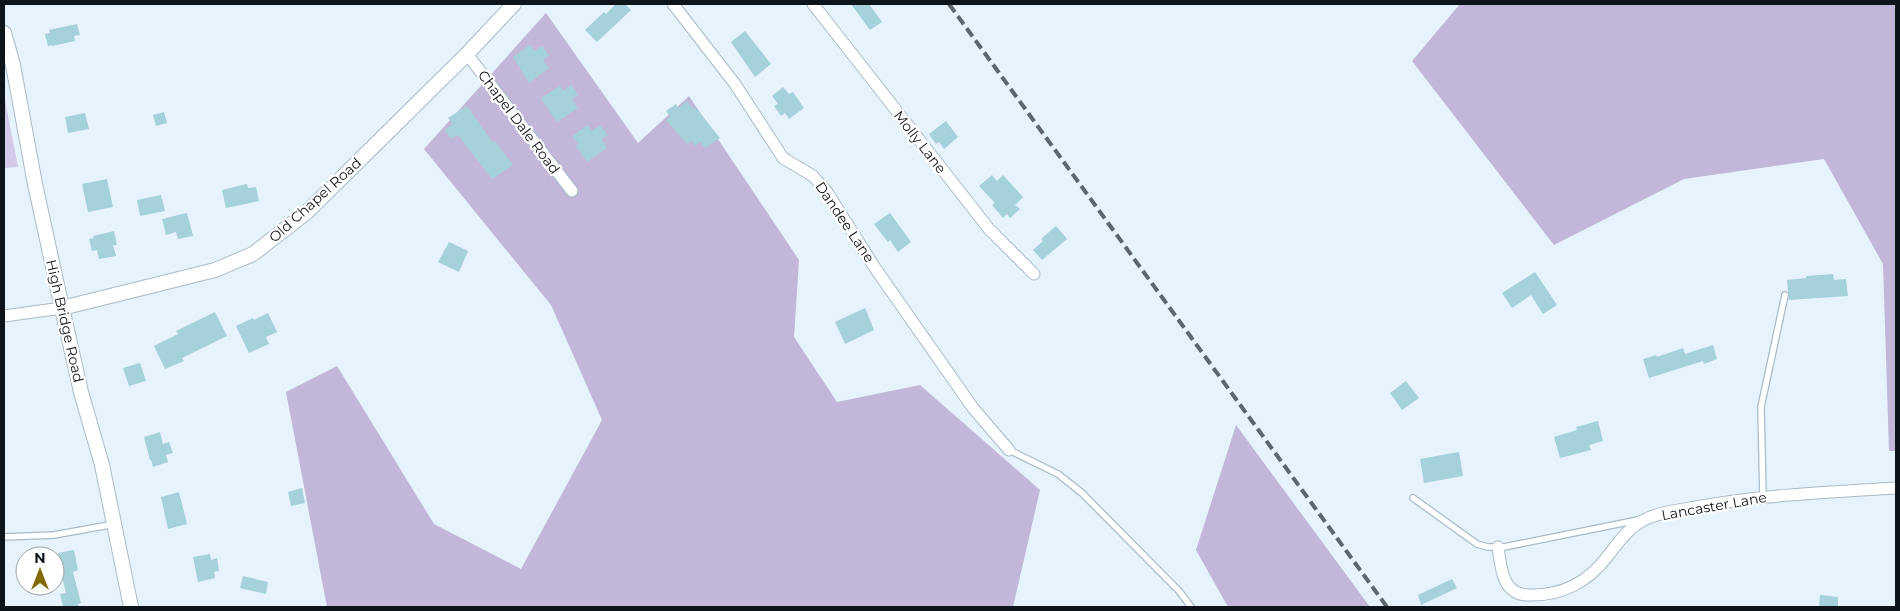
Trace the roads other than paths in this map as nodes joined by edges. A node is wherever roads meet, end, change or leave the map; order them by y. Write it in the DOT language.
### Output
graph roads {
  1 [pos="514,4"];
  2 [pos="672,4"];
  3 [pos="813,4"];
  4 [pos="4,33"];
  5 [pos="467,54"];
  6 [pos="572,191"];
  7 [pos="1034,274"];
  8 [pos="1785,295"];
  9 [pos="62,308"];
  10 [pos="4,316"];
  11 [pos="1009,450"];
  12 [pos="1896,488"];
  13 [pos="1413,498"];
  14 [pos="1763,498"];
  15 [pos="1647,518"];
  16 [pos="115,524"];
  17 [pos="4,537"];
  18 [pos="1498,547"];
  19 [pos="131,607"];
  20 [pos="1191,607"];
  1 -- 5 [label="street, Old Chapel Road"];
  2 -- 11 [label="street, Dandee Lane"];
  3 -- 7 [label="street, Molly Lane"];
  4 -- 9 [label="street, High Bridge Road"];
  5 -- 6 [label="street, Chapel Dale Road"];
  5 -- 9 [label="street, Old Chapel Road"];
  8 -- 14 [label="lane"];
  9 -- 10 [label="street, Old Chapel Road"];
  9 -- 16 [label="street, High Bridge Road"];
  11 -- 20 [label="lane"];
  12 -- 14 [label="street, Lancaster Lane"];
  13 -- 18 [label="lane"];
  14 -- 15 [label="street, Lancaster Lane"];
  15 -- 18 [label="lane"];
  15 -- 18 [label="street, Lancaster Lane"];
  16 -- 17 [label="lane"];
  16 -- 19 [label="street, High Bridge Road"];
}
